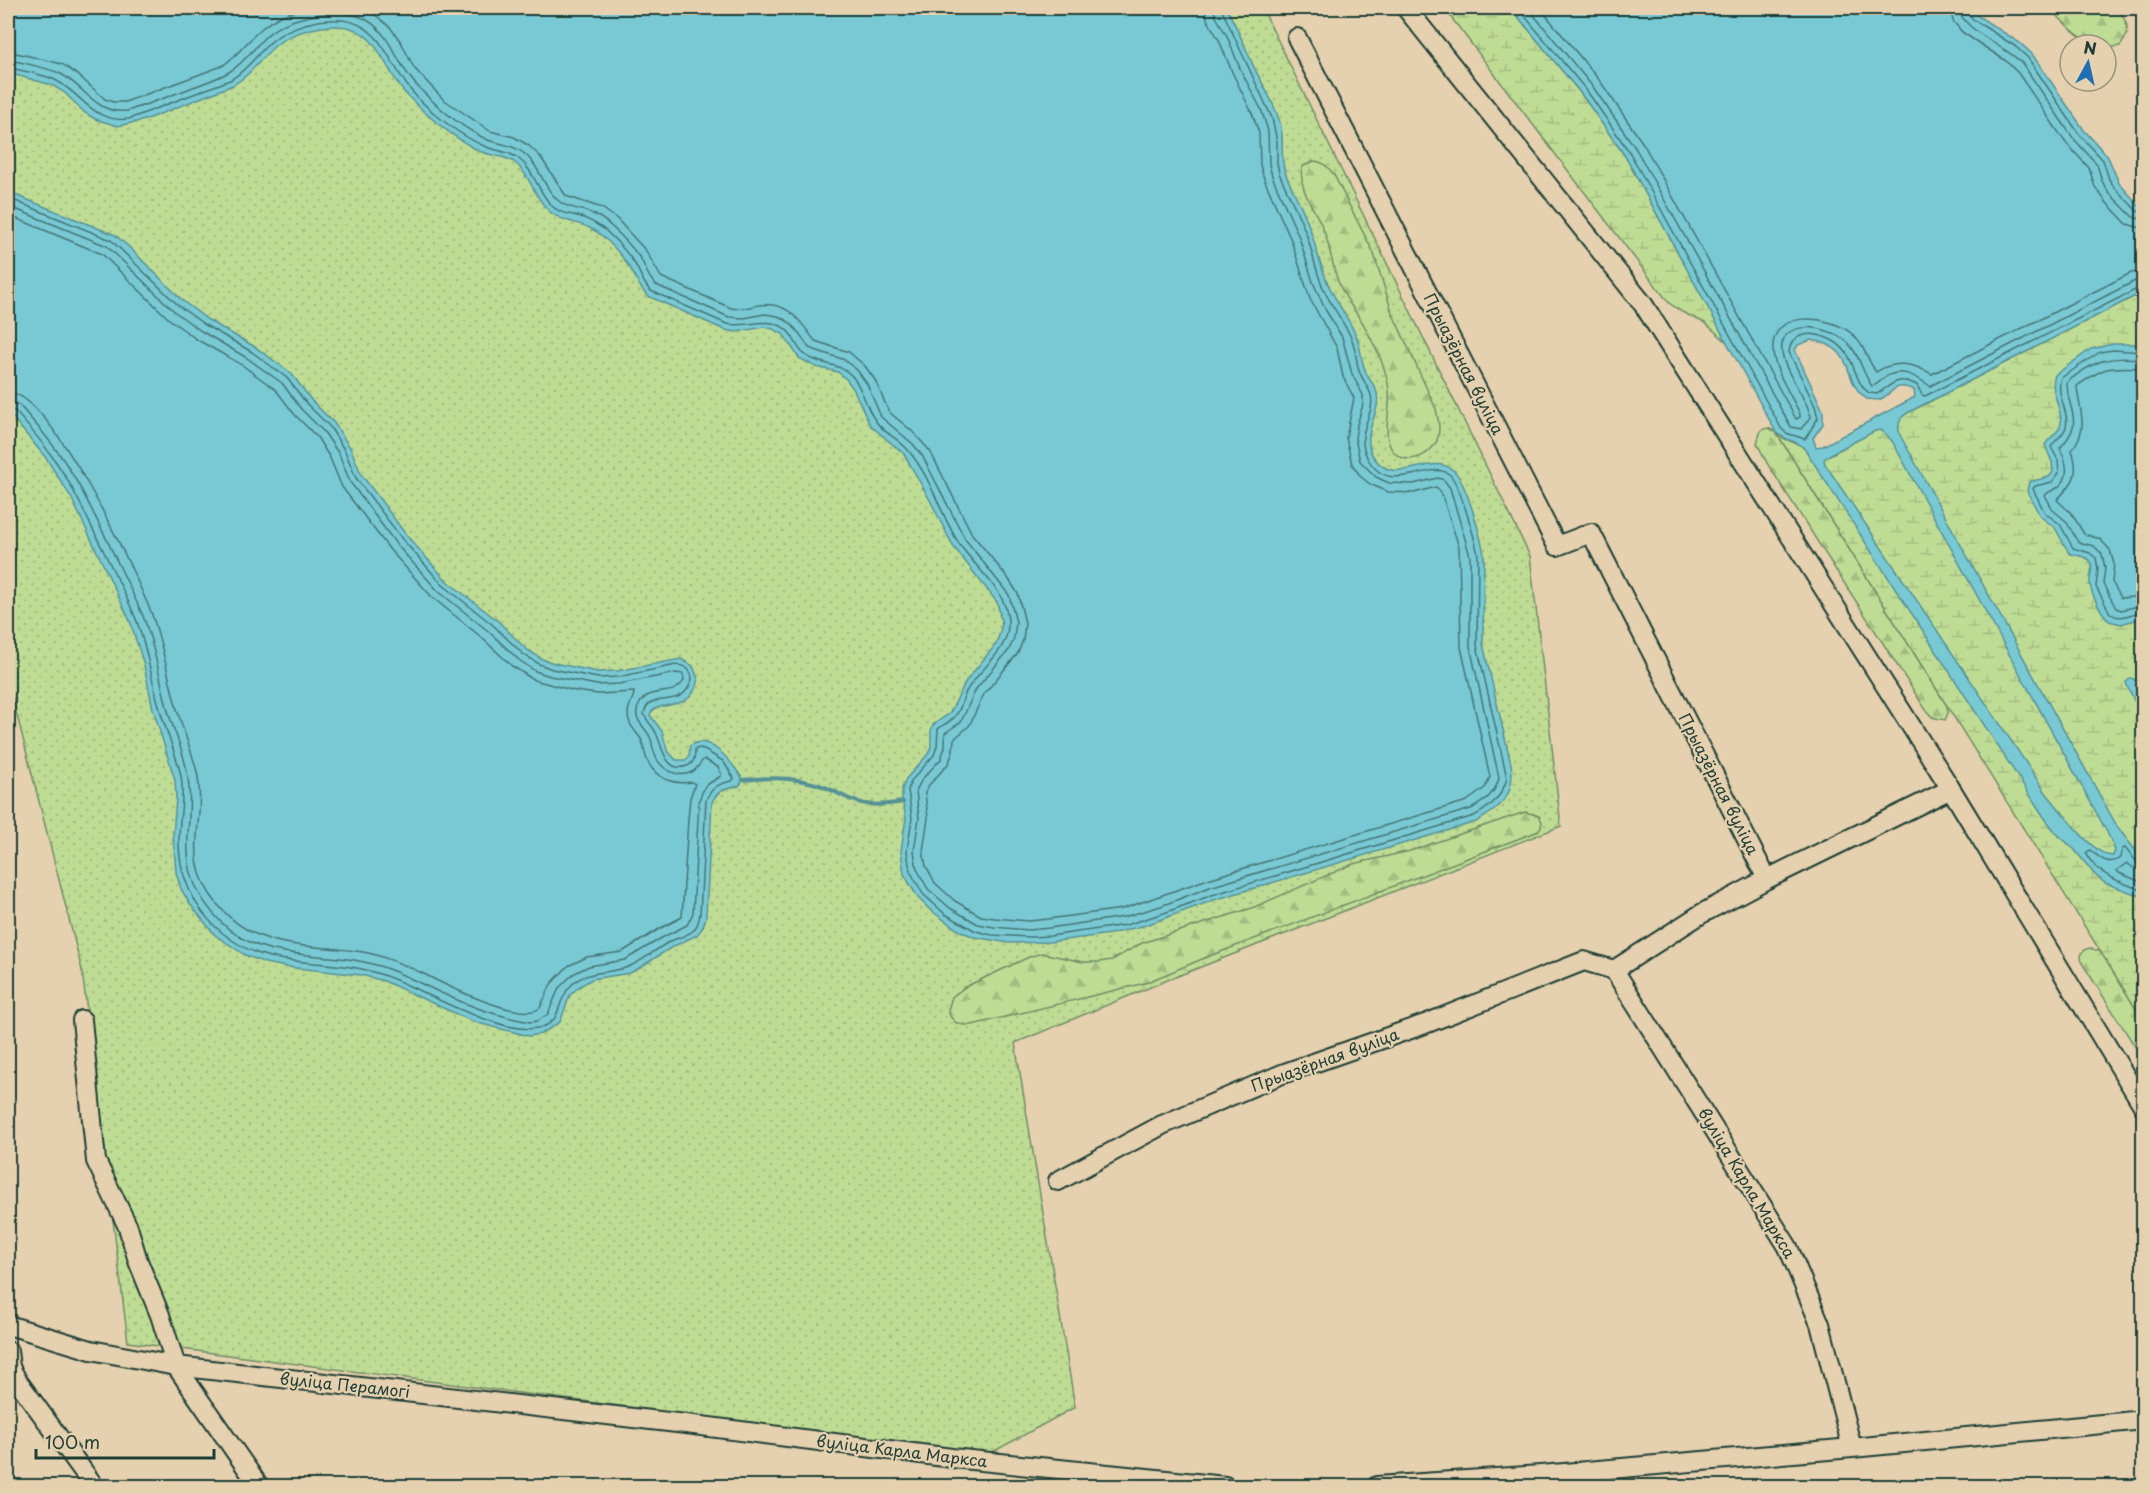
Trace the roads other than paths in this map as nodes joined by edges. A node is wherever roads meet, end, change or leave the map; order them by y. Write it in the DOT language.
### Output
graph roads {
  1 [pos="1406,8"];
  2 [pos="1297,38"];
  3 [pos="1951,789"];
  4 [pos="1767,879"];
  5 [pos="1614,970"];
  6 [pos="82,1020"];
  7 [pos="2144,1107"];
  8 [pos="1058,1182"];
  9 [pos="8,1325"];
  10 [pos="8,1351"];
  11 [pos="176,1366"];
  12 [pos="2144,1420"];
  13 [pos="686,1424"];
  14 [pos="1852,1448"];
  15 [pos="94,1486"];
  16 [pos="259,1486"];
  17 [pos="1225,1486"];
  18 [pos="1377,1486"];
  1 -- 3 [label="street"];
  2 -- 4 [label="street, Прыазёрная вуліца"];
  3 -- 4 [label="street"];
  3 -- 7 [label="street"];
  4 -- 5 [label="street"];
  5 -- 8 [label="street, Прыазёрная вуліца"];
  5 -- 14 [label="street, вуліца Карла Маркса"];
  6 -- 11 [label="street"];
  9 -- 11 [label="street, вуліца Перамогі"];
  10 -- 15 [label="street"];
  11 -- 13 [label="street, вуліца Перамогі"];
  11 -- 16 [label="street"];
  12 -- 14 [label="street"];
  13 -- 17 [label="street, вуліца Карла Маркса"];
  14 -- 18 [label="street"];
}
